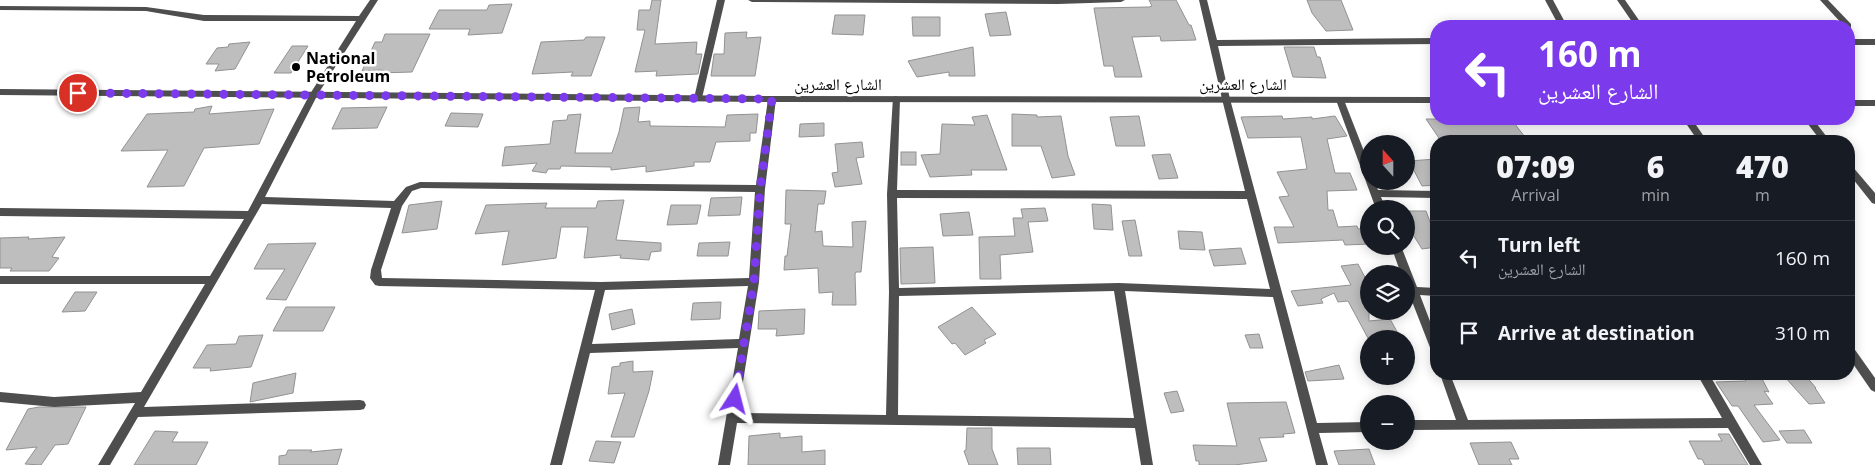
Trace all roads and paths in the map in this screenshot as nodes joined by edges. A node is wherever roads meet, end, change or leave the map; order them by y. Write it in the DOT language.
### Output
graph roads {
  1 [pos="374,0"];
  2 [pos="721,0"];
  3 [pos="752,0"];
  4 [pos="783,0"];
  5 [pos="1121,0"];
  6 [pos="1203,0"];
  7 [pos="1549,0"];
  8 [pos="1621,0"];
  9 [pos="1824,0"];
  10 [pos="871,1"];
  11 [pos="0,8"];
  12 [pos="362,19"];
  13 [pos="1560,20"];
  14 [pos="1635,20"];
  15 [pos="1843,20"];
  16 [pos="1855,32"];
  17 [pos="1430,41"];
  18 [pos="1855,42"];
  19 [pos="1864,42"];
  20 [pos="1875,42"];
  21 [pos="1213,43"];
  22 [pos="0,92"];
  23 [pos="314,94"];
  24 [pos="698,98"];
  25 [pos="772,99"];
  26 [pos="896,99"];
  27 [pos="1226,99"];
  28 [pos="1340,100"];
  29 [pos="1430,100"];
  30 [pos="1855,103"];
  31 [pos="1875,103"];
  32 [pos="1813,125"];
  33 [pos="1821,135"];
  34 [pos="1360,153"];
  35 [pos="1855,175"];
  36 [pos="760,189"];
  37 [pos="1374,190"];
  38 [pos="1375,193"];
  39 [pos="892,194"];
  40 [pos="1430,194"];
  41 [pos="1251,195"];
  42 [pos="258,200"];
  43 [pos="1378,200"];
  44 [pos="1875,200"];
  45 [pos="397,205"];
  46 [pos="0,212"];
  47 [pos="251,215"];
  48 [pos="0,280"];
  49 [pos="213,280"];
  50 [pos="754,282"];
  51 [pos="601,286"];
  52 [pos="1119,288"];
  53 [pos="1415,291"];
  54 [pos="894,292"];
  55 [pos="1430,292"];
  56 [pos="1277,293"];
  57 [pos="1430,333"];
  58 [pos="744,343"];
  59 [pos="585,349"];
  60 [pos="1855,359"];
  61 [pos="1447,380"];
  62 [pos="1706,380"];
  63 [pos="1875,387"];
  64 [pos="143,397"];
  65 [pos="0,398"];
  66 [pos="360,405"];
  67 [pos="134,412"];
  68 [pos="732,418"];
  69 [pos="892,420"];
  70 [pos="1140,423"];
  71 [pos="1731,423"];
  72 [pos="1463,424"];
  73 [pos="1415,425"];
  74 [pos="1360,427"];
  75 [pos="1312,428"];
  76 [pos="104,465"];
  77 [pos="556,465"];
  78 [pos="724,465"];
  79 [pos="1147,465"];
  80 [pos="1322,465"];
  81 [pos="1756,465"];
  1 -- 12 [label="street"];
  2 -- 24 [label="street"];
  3 -- 4 [label="street"];
  4 -- 10 [label="street"];
  5 -- 10 [label="street"];
  6 -- 21 [label="street"];
  7 -- 13 [label="street"];
  8 -- 14 [label="street"];
  9 -- 15 [label="street"];
  11 -- 12 [label="street"];
  12 -- 23 [label="street"];
  16 -- 19 [label="street"];
  17 -- 21 [label="street"];
  18 -- 19 [label="street"];
  19 -- 20 [label="street"];
  21 -- 27 [label="street"];
  22 -- 23 [label="street, الشارع العشرين"];
  23 -- 24 [label="street, الشارع العشرين"];
  23 -- 42 [label="street"];
  24 -- 25 [label="street, الشارع العشرين"];
  25 -- 26 [label="street, الشارع العشرين"];
  25 -- 36 [label="street"];
  26 -- 27 [label="street, الشارع العشرين"];
  26 -- 39 [label="street"];
  27 -- 28 [label="street, الشارع العشرين"];
  27 -- 41 [label="street"];
  28 -- 29 [label="street, الشارع العشرين"];
  28 -- 34 [label="street"];
  30 -- 31 [label="street"];
  32 -- 33 [label="street"];
  35 -- 44 [label="street"];
  36 -- 45 [label="street"];
  36 -- 50 [label="street"];
  37 -- 38 [label="street"];
  38 -- 40 [label="street"];
  38 -- 43 [label="street"];
  39 -- 41 [label="street"];
  39 -- 54 [label="street"];
  41 -- 56 [label="street"];
  42 -- 45 [label="street"];
  42 -- 47 [label="street"];
  45 -- 51 [label="street"];
  46 -- 47 [label="street"];
  47 -- 49 [label="street"];
  48 -- 49 [label="street"];
  49 -- 64 [label="street"];
  50 -- 51 [label="street"];
  50 -- 58 [label="street"];
  51 -- 59 [label="street"];
  52 -- 54 [label="street"];
  52 -- 56 [label="street"];
  52 -- 70 [label="street"];
  53 -- 55 [label="street"];
  53 -- 57 [label="street"];
  54 -- 69 [label="street"];
  56 -- 75 [label="street"];
  58 -- 59 [label="street"];
  58 -- 68 [label="street"];
  59 -- 77 [label="street"];
  60 -- 63 [label="street"];
  61 -- 72 [label="street"];
  62 -- 71 [label="street"];
  64 -- 65 [label="street"];
  64 -- 67 [label="street"];
  66 -- 67 [label="street"];
  67 -- 76 [label="street"];
  68 -- 69 [label="street"];
  68 -- 78 [label="street"];
  69 -- 70 [label="street"];
  70 -- 79 [label="street"];
  71 -- 72 [label="street"];
  71 -- 81 [label="street"];
  72 -- 73 [label="street"];
  74 -- 75 [label="street"];
  75 -- 80 [label="street"];
}
